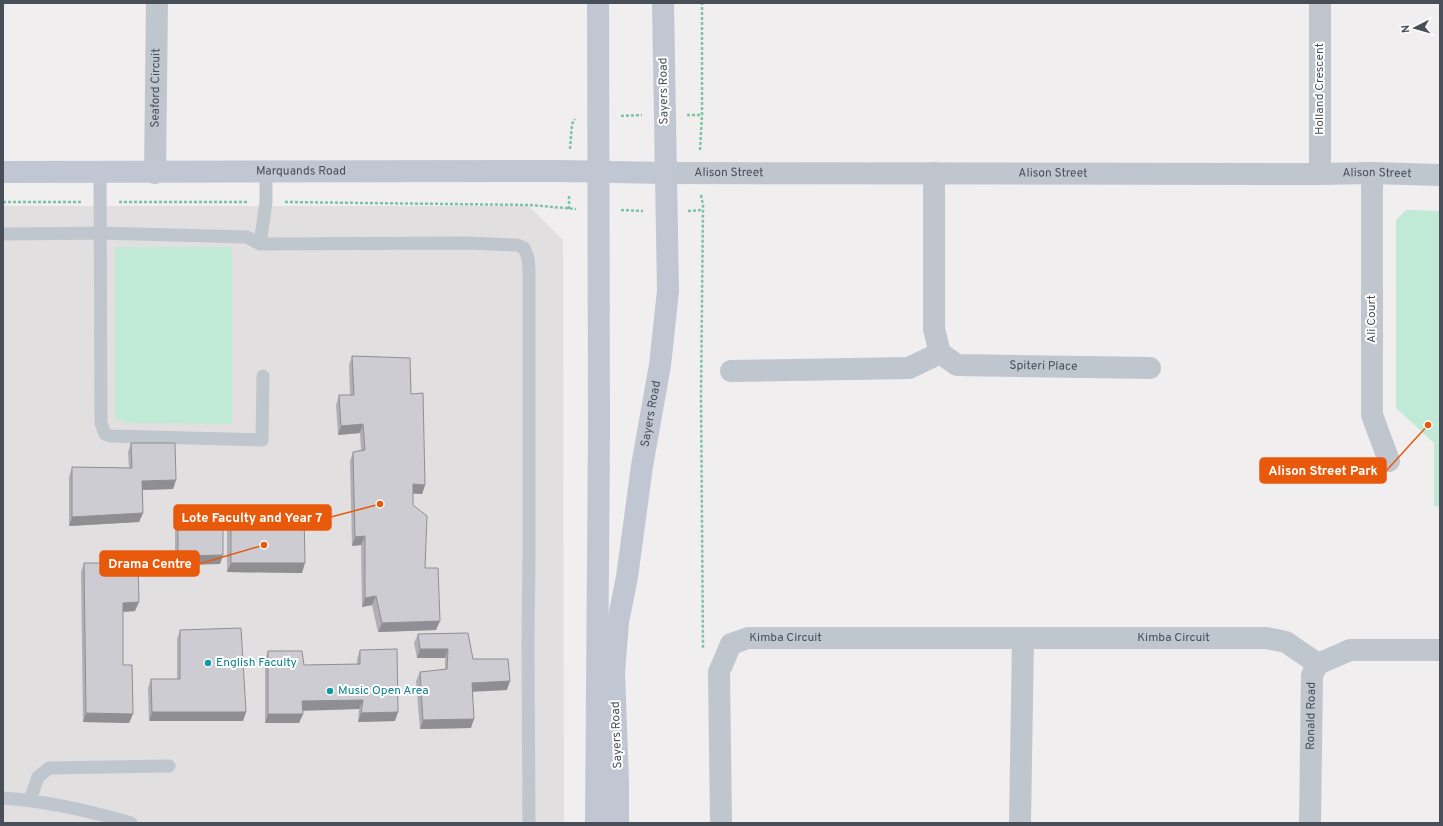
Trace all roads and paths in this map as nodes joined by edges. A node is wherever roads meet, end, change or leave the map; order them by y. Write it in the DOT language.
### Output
graph roads {
  1 [pos="157,3"];
  2 [pos="598,3"];
  3 [pos="663,3"];
  4 [pos="702,3"];
  5 [pos="1320,3"];
  6 [pos="599,171"];
  7 [pos="3,172"];
  8 [pos="100,172"];
  9 [pos="266,172"];
  10 [pos="665,172"];
  11 [pos="155,173"];
  12 [pos="698,173"];
  13 [pos="934,173"];
  14 [pos="1372,173"];
  15 [pos="1320,174"];
  16 [pos="1440,176"];
  17 [pos="3,202"];
  18 [pos="100,202"];
  19 [pos="266,202"];
  20 [pos="599,210"];
  21 [pos="702,210"];
  22 [pos="667,211"];
  23 [pos="100,233"];
  24 [pos="3,234"];
  25 [pos="260,244"];
  26 [pos="940,353"];
  27 [pos="1150,368"];
  28 [pos="731,370"];
  29 [pos="263,376"];
  30 [pos="1389,461"];
  31 [pos="1023,639"];
  32 [pos="1440,650"];
  33 [pos="703,652"];
  34 [pos="1318,664"];
  35 [pos="614,672"];
  36 [pos="169,766"];
  37 [pos="3,798"];
  38 [pos="30,800"];
  39 [pos="131,823"];
  40 [pos="529,823"];
  41 [pos="596,823"];
  42 [pos="608,823"];
  43 [pos="618,823"];
  44 [pos="721,823"];
  45 [pos="1020,823"];
  46 [pos="1310,823"];
  1 -- 11 [label="street, Seaford Circuit"];
  2 -- 6 [label="main road, Sayers Road"];
  3 -- 10 [label="main road, Sayers Road"];
  4 -- 12 [label="path"];
  5 -- 15 [label="street, Holland Crescent"];
  6 -- 9 [label="main road, Marquands Road"];
  6 -- 10 [label="main road, Marquands Road"];
  6 -- 20 [label="main road, Sayers Road"];
  7 -- 8 [label="main road, Marquands Road"];
  8 -- 11 [label="main road, Marquands Road"];
  8 -- 18 [label="lane"];
  9 -- 11 [label="main road, Marquands Road"];
  9 -- 19 [label="lane"];
  10 -- 12 [label="street, Alison Street"];
  10 -- 22 [label="main road, Sayers Road"];
  12 -- 13 [label="street, Alison Street"];
  12 -- 21 [label="path"];
  13 -- 15 [label="street, Alison Street"];
  13 -- 26 [label="street"];
  14 -- 15 [label="street, Alison Street"];
  14 -- 16 [label="street, Alison Street"];
  14 -- 30 [label="street, Ali Court"];
  17 -- 18 [label="path"];
  18 -- 19 [label="path"];
  18 -- 23 [label="lane"];
  19 -- 20 [label="path"];
  19 -- 25 [label="lane"];
  20 -- 22 [label="path"];
  20 -- 41 [label="main road, Sayers Road"];
  21 -- 22 [label="path"];
  21 -- 33 [label="path"];
  22 -- 35 [label="main road, Sayers Road"];
  23 -- 24 [label="lane"];
  23 -- 25 [label="lane"];
  23 -- 29 [label="lane"];
  25 -- 40 [label="lane"];
  26 -- 27 [label="street, Spiteri Place"];
  26 -- 28 [label="street"];
  31 -- 34 [label="street, Kimba Circuit"];
  31 -- 44 [label="street, Kimba Circuit"];
  31 -- 45 [label="street"];
  32 -- 34 [label="street, Ronald Road"];
  34 -- 46 [label="street, Ronald Road"];
  35 -- 42 [label="main road"];
  35 -- 43 [label="main road, Sayers Road"];
  36 -- 38 [label="lane"];
  37 -- 38 [label="lane"];
  38 -- 39 [label="lane"];
}
